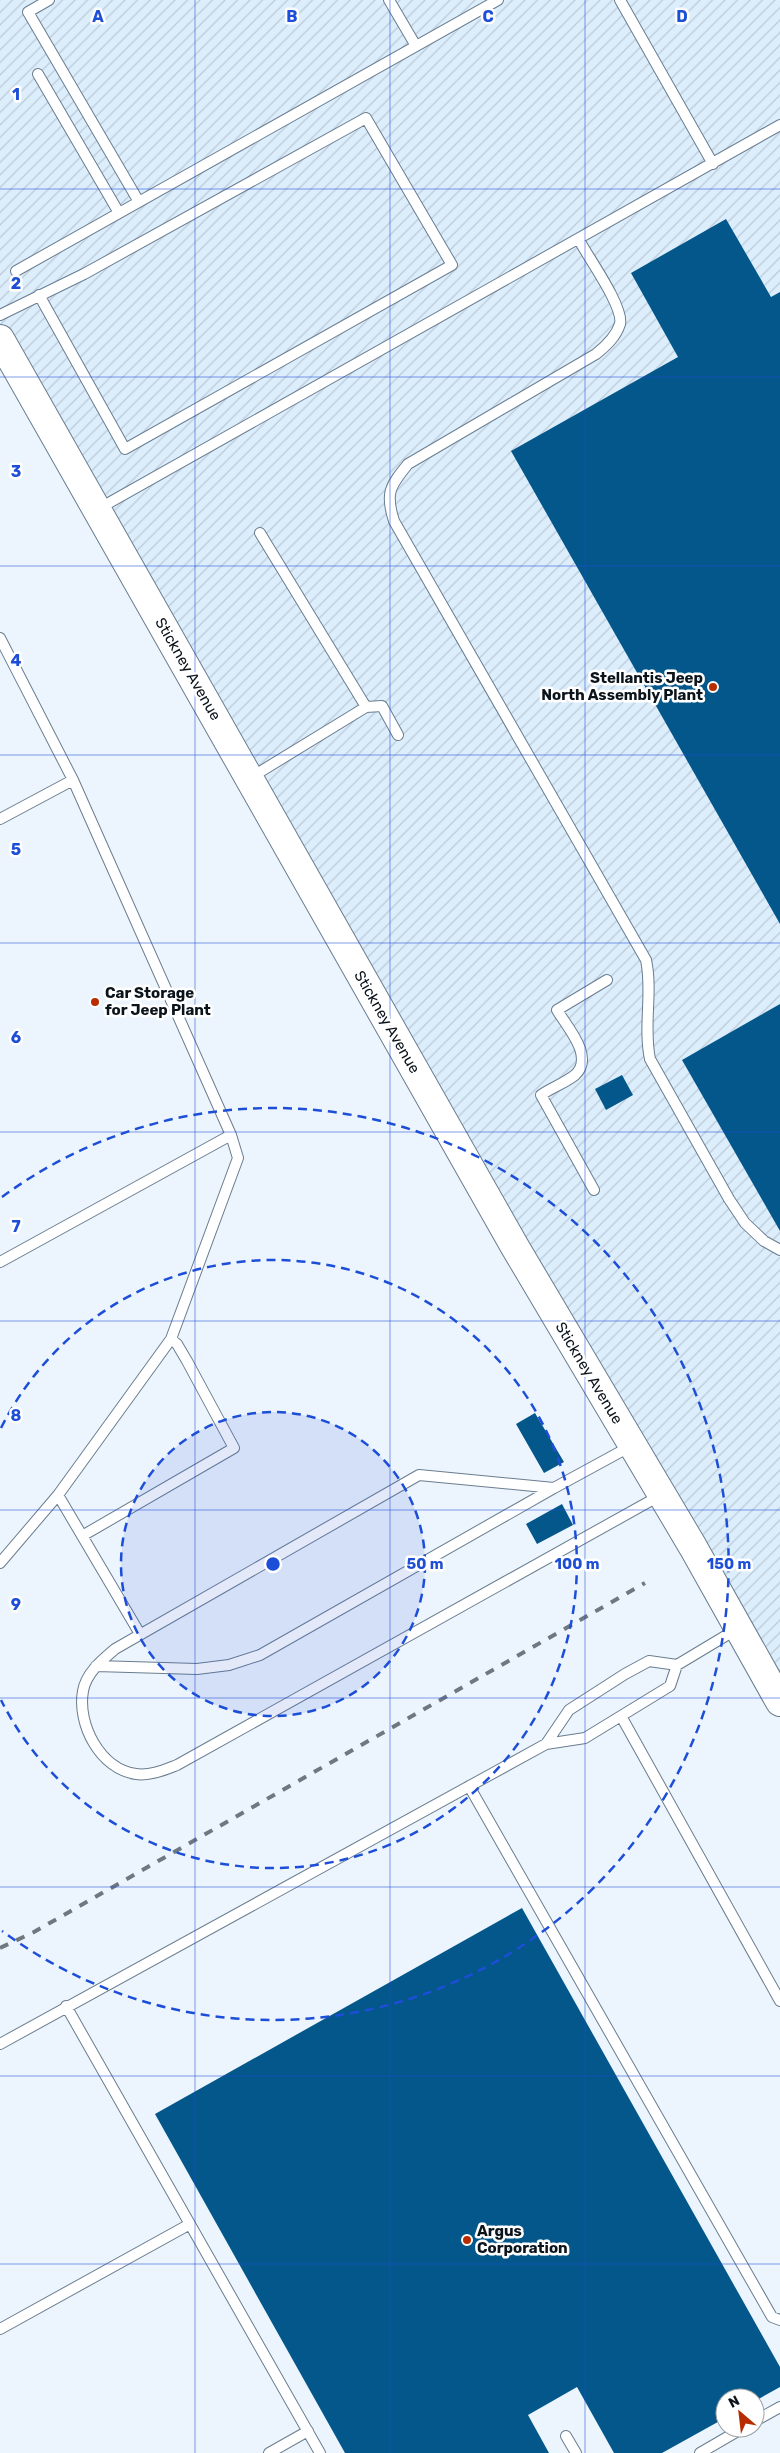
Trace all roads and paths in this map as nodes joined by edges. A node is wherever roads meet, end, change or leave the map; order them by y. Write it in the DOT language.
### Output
graph roads {
  1 [pos="49,0"];
  2 [pos="389,0"];
  3 [pos="498,0"];
  4 [pos="620,0"];
  5 [pos="416,46"];
  6 [pos="38,74"];
  7 [pos="780,125"];
  8 [pos="713,164"];
  9 [pos="139,202"];
  10 [pos="119,213"];
  11 [pos="579,240"];
  12 [pos="16,271"];
  13 [pos="39,295"];
  14 [pos="0,316"];
  15 [pos="0,339"];
  16 [pos="97,510"];
  17 [pos="260,533"];
  18 [pos="0,638"];
  19 [pos="366,707"];
  20 [pos="398,735"];
  21 [pos="250,778"];
  22 [pos="73,780"];
  23 [pos="0,819"];
  24 [pos="607,980"];
  25 [pos="232,1135"];
  26 [pos="594,1190"];
  27 [pos="780,1250"];
  28 [pos="0,1262"];
  29 [pos="171,1339"];
  30 [pos="632,1445"];
  31 [pos="554,1488"];
  32 [pos="58,1495"];
  33 [pos="662,1495"];
  34 [pos="82,1536"];
  35 [pos="0,1563"];
  36 [pos="739,1628"];
  37 [pos="140,1634"];
  38 [pos="677,1665"];
  39 [pos="96,1666"];
  40 [pos="780,1702"];
  41 [pos="621,1716"];
  42 [pos="546,1744"];
  43 [pos="469,1786"];
  44 [pos="780,2001"];
  45 [pos="66,2006"];
  46 [pos="0,2044"];
  47 [pos="190,2224"];
  48 [pos="780,2320"];
  49 [pos="0,2329"];
  50 [pos="780,2407"];
  51 [pos="765,2415"];
  52 [pos="308,2431"];
  53 [pos="566,2436"];
  54 [pos="726,2438"];
  55 [pos="269,2453"];
  56 [pos="320,2453"];
  57 [pos="576,2453"];
  58 [pos="700,2453"];
  1 -- 9 [label="lane"];
  2 -- 5 [label="lane"];
  3 -- 5 [label="lane"];
  4 -- 8 [label="lane"];
  5 -- 9 [label="lane"];
  6 -- 10 [label="lane"];
  7 -- 8 [label="lane"];
  8 -- 11 [label="lane"];
  9 -- 10 [label="lane"];
  10 -- 12 [label="lane"];
  11 -- 16 [label="lane"];
  11 -- 27 [label="lane"];
  13 -- 13 [label="lane"];
  13 -- 14 [label="lane"];
  15 -- 16 [label="street, Stickney Avenue"];
  16 -- 21 [label="street, Stickney Avenue"];
  17 -- 19 [label="lane"];
  18 -- 22 [label="lane"];
  19 -- 20 [label="lane"];
  19 -- 21 [label="lane"];
  21 -- 30 [label="street, Stickney Avenue"];
  22 -- 23 [label="lane"];
  22 -- 25 [label="lane"];
  24 -- 26 [label="lane"];
  25 -- 28 [label="lane"];
  25 -- 29 [label="lane"];
  29 -- 32 [label="lane"];
  29 -- 34 [label="lane"];
  30 -- 31 [label="lane"];
  30 -- 33 [label="street, Stickney Avenue"];
  31 -- 37 [label="lane"];
  31 -- 39 [label="lane"];
  32 -- 34 [label="lane"];
  32 -- 35 [label="lane"];
  33 -- 36 [label="street, Stickney Avenue"];
  33 -- 39 [label="lane"];
  34 -- 37 [label="lane"];
  36 -- 38 [label="lane"];
  36 -- 40 [label="street, Stickney Avenue"];
  37 -- 39 [label="lane"];
  38 -- 41 [label="lane"];
  38 -- 42 [label="lane"];
  41 -- 42 [label="lane"];
  41 -- 44 [label="lane"];
  42 -- 43 [label="lane"];
  43 -- 45 [label="lane"];
  43 -- 48 [label="lane"];
  45 -- 46 [label="lane"];
  45 -- 47 [label="lane"];
  47 -- 49 [label="lane"];
  47 -- 52 [label="lane"];
  50 -- 51 [label="lane"];
  52 -- 55 [label="lane"];
  52 -- 56 [label="lane"];
  53 -- 57 [label="lane"];
  54 -- 58 [label="lane"];
}
